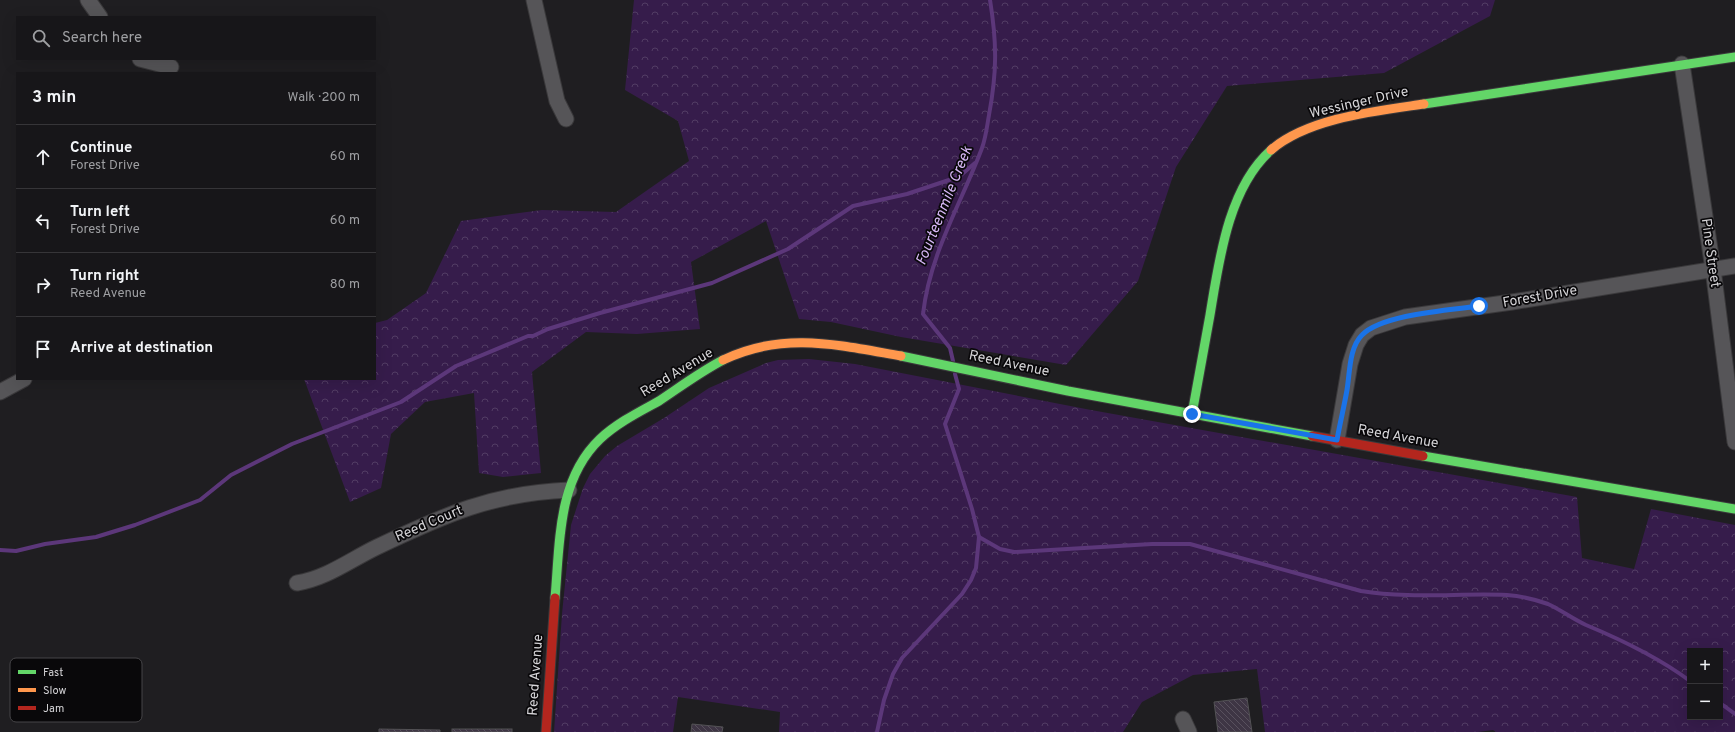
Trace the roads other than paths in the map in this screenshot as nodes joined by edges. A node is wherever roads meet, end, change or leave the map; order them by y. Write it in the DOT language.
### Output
graph roads {
  1 [pos="88,0"];
  2 [pos="534,0"];
  3 [pos="99,16"];
  4 [pos="1735,57"];
  5 [pos="144,60"];
  6 [pos="1682,64"];
  7 [pos="171,67"];
  8 [pos="566,119"];
  9 [pos="1735,266"];
  10 [pos="1713,269"];
  11 [pos="22,380"];
  12 [pos="0,392"];
  13 [pos="1192,414"];
  14 [pos="1337,440"];
  15 [pos="1735,442"];
  16 [pos="569,490"];
  17 [pos="1735,509"];
  18 [pos="297,583"];
  19 [pos="546,732"];
  1 -- 3 [label="street"];
  2 -- 8 [label="street"];
  4 -- 6 [label="street, Wessinger Drive"];
  5 -- 7 [label="street"];
  6 -- 10 [label="street, Pine Street"];
  6 -- 13 [label="street, Wessinger Drive"];
  9 -- 10 [label="street, Forest Drive"];
  10 -- 14 [label="street, Forest Drive"];
  10 -- 15 [label="street, Pine Street"];
  11 -- 12 [label="street"];
  13 -- 14 [label="street, Reed Avenue"];
  13 -- 16 [label="street, Reed Avenue"];
  14 -- 17 [label="street, Reed Avenue"];
  16 -- 18 [label="street, Reed Court"];
  16 -- 19 [label="street, Reed Avenue"];
}
